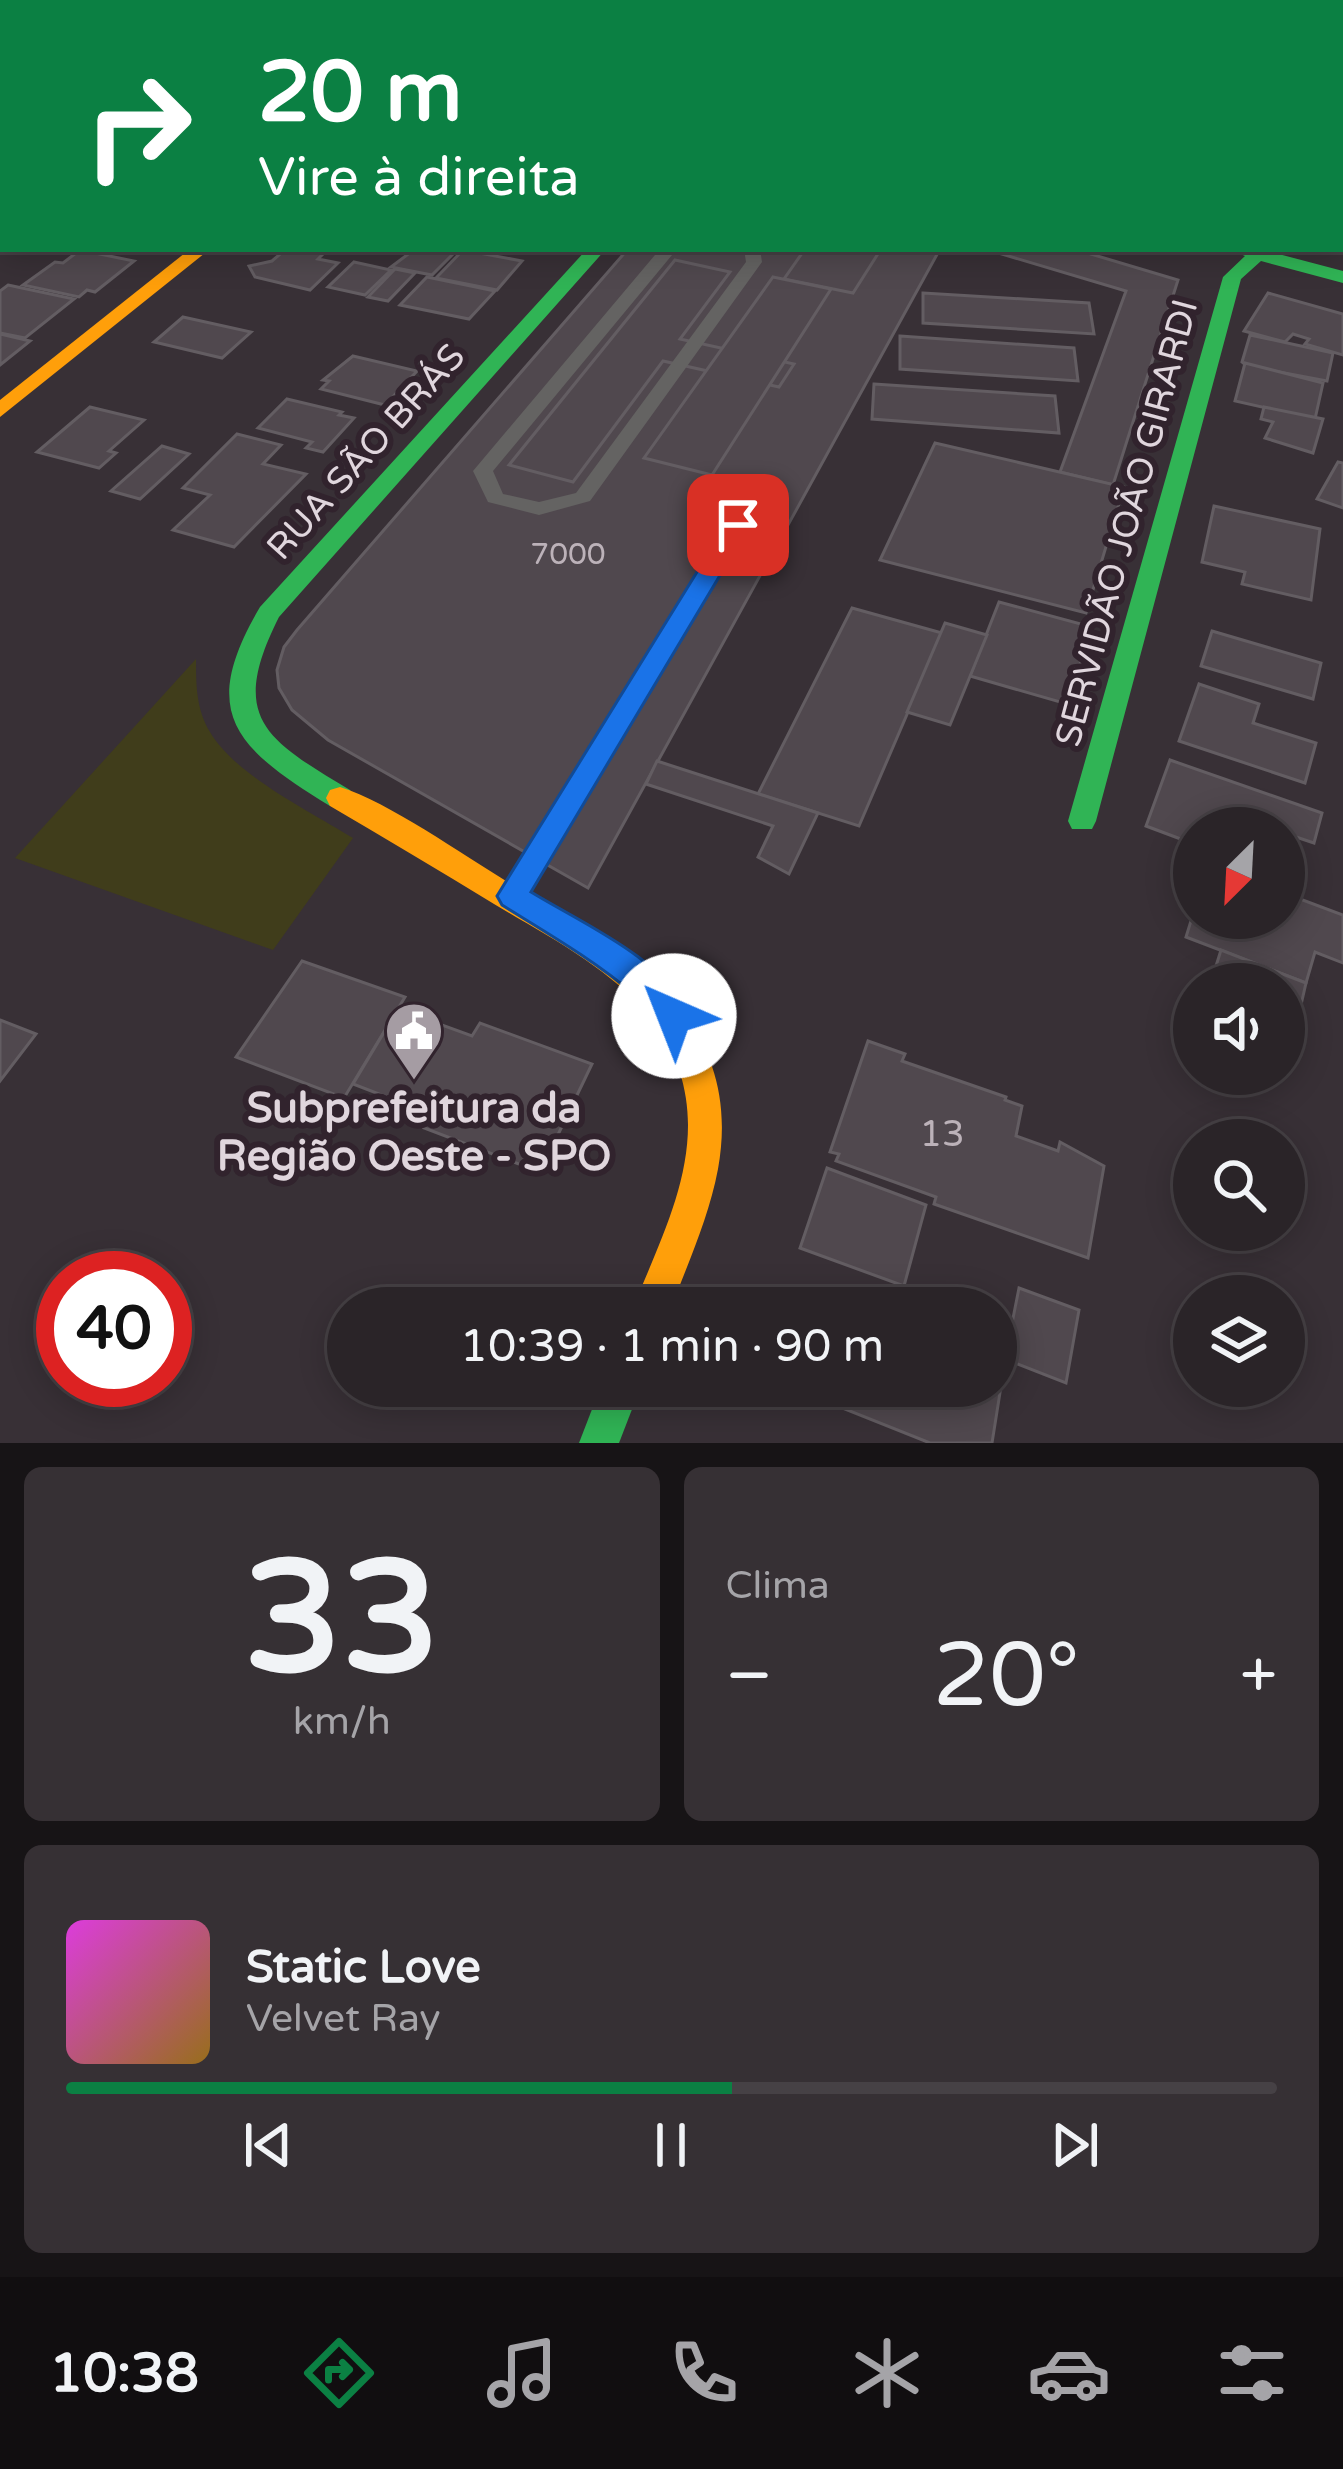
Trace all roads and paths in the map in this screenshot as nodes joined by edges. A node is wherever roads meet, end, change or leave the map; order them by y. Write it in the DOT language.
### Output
graph roads {
  1 [pos="197,252"];
  2 [pos="594,252"];
  3 [pos="666,252"];
  4 [pos="752,252"];
  5 [pos="1252,252"];
  6 [pos="1256,252"];
  7 [pos="1343,277"];
  8 [pos="0,411"];
  9 [pos="738,525"];
  10 [pos="1082,821"];
  11 [pos="513,896"];
  12 [pos="659,1287"];
  13 [pos="613,1407"];
  14 [pos="599,1443"];
  1 -- 8 [label="street"];
  2 -- 11 [label="street, RUA SÃO BRÁS"];
  3 -- 4 [label="lane"];
  5 -- 10 [label="street, SERVIDÃO JOÃO GIRARDI"];
  6 -- 7 [label="street"];
  9 -- 11 [label="lane"];
  11 -- 12 [label="street"];
  13 -- 14 [label="street"];
}
